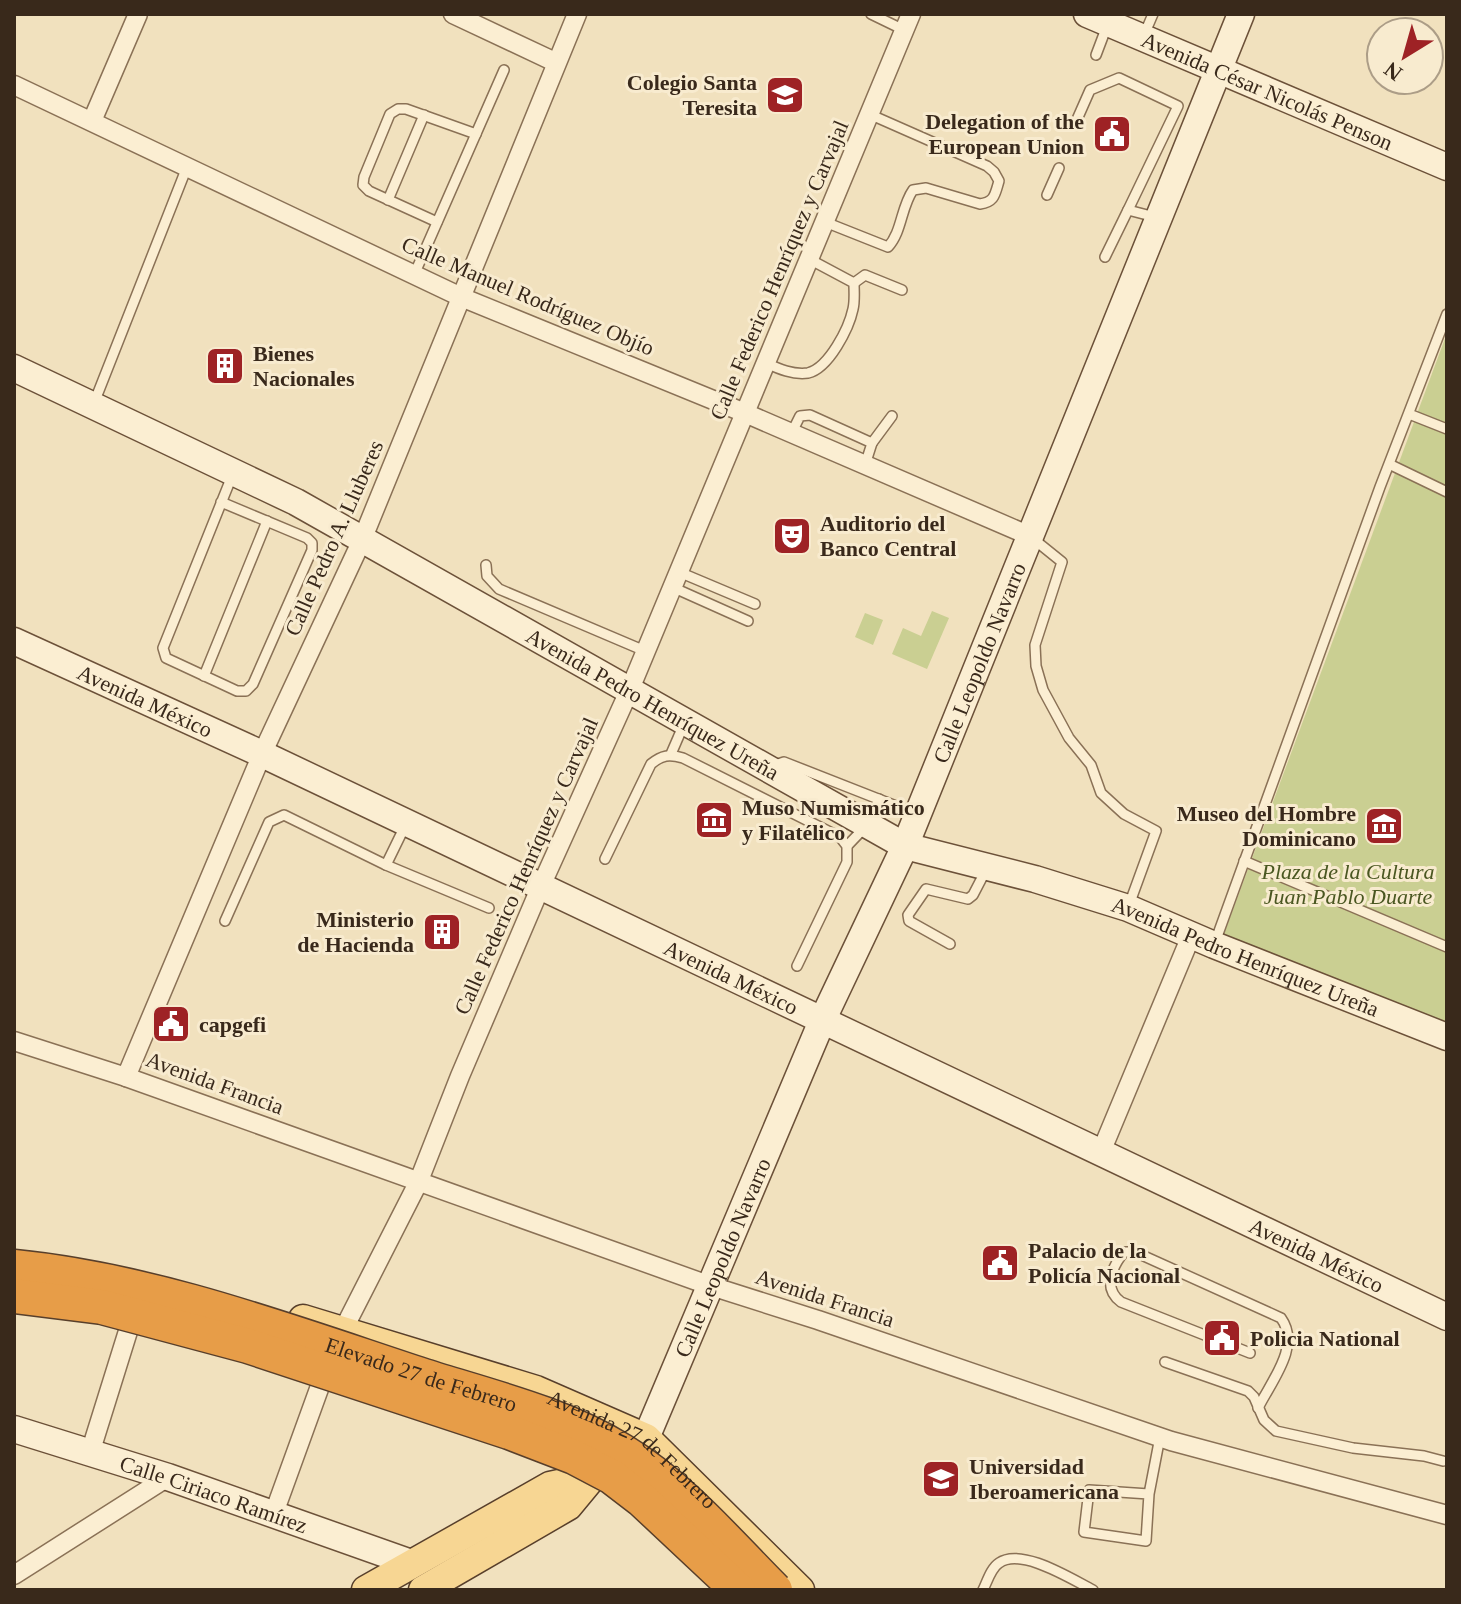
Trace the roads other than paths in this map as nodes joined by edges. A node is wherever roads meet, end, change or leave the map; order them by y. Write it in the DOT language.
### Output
graph roads {
  1 [pos="138,14"];
  2 [pos="453,14"];
  3 [pos="577,14"];
  4 [pos="871,14"];
  5 [pos="1241,14"];
  6 [pos="1098,19"];
  7 [pos="908,22"];
  8 [pos="1148,26"];
  9 [pos="1096,55"];
  10 [pos="555,62"];
  11 [pos="1217,69"];
  12 [pos="504,70"];
  13 [pos="14,85"];
  14 [pos="869,114"];
  15 [pos="424,115"];
  16 [pos="92,121"];
  17 [pos="1075,124"];
  18 [pos="476,134"];
  19 [pos="187,166"];
  20 [pos="1447,167"];
  21 [pos="1059,168"];
  22 [pos="1047,195"];
  23 [pos="388,200"];
  24 [pos="1128,210"];
  25 [pos="1158,218"];
  26 [pos="437,222"];
  27 [pos="825,222"];
  28 [pos="1105,257"];
  29 [pos="809,259"];
  30 [pos="414,275"];
  31 [pos="854,283"];
  32 [pos="902,290"];
  33 [pos="461,297"];
  34 [pos="1447,314"];
  35 [pos="766,363"];
  36 [pos="14,368"];
  37 [pos="93,406"];
  38 [pos="745,413"];
  39 [pos="1409,414"];
  40 [pos="892,416"];
  41 [pos="1447,429"];
  42 [pos="791,434"];
  43 [pos="872,443"];
  44 [pos="1391,465"];
  45 [pos="865,466"];
  46 [pos="233,473"];
  47 [pos="1447,492"];
  48 [pos="221,502"];
  49 [pos="267,521"];
  50 [pos="1030,536"];
  51 [pos="362,540"];
  52 [pos="486,565"];
  53 [pos="675,580"];
  54 [pos="498,587"];
  55 [pos="474,602"];
  56 [pos="755,604"];
  57 [pos="502,618"];
  58 [pos="748,621"];
  59 [pos="14,641"];
  60 [pos="645,651"];
  61 [pos="204,676"];
  62 [pos="630,689"];
  63 [pos="686,721"];
  64 [pos="262,754"];
  65 [pos="671,754"];
  66 [pos="768,768"];
  67 [pos="879,799"];
  68 [pos="918,815"];
  69 [pos="406,823"];
  70 [pos="868,824"];
  71 [pos="847,846"];
  72 [pos="905,846"];
  73 [pos="605,859"];
  74 [pos="1244,861"];
  75 [pos="386,865"];
  76 [pos="987,867"];
  77 [pos="541,886"];
  78 [pos="489,908"];
  79 [pos="1128,908"];
  80 [pos="225,921"];
  81 [pos="1203,940"];
  82 [pos="950,944"];
  83 [pos="1447,947"];
  84 [pos="797,966"];
  85 [pos="822,1021"];
  86 [pos="1447,1037"];
  87 [pos="14,1041"];
  88 [pos="126,1077"];
  89 [pos="1101,1152"];
  90 [pos="418,1183"];
  91 [pos="14,1259"];
  92 [pos="14,1267"];
  93 [pos="711,1286"];
  94 [pos="14,1296"];
  95 [pos="14,1312"];
  96 [pos="1447,1317"];
  97 [pos="129,1328"];
  98 [pos="343,1331"];
  99 [pos="1250,1353"];
  100 [pos="1165,1362"];
  101 [pos="320,1380"];
  102 [pos="1258,1408"];
  103 [pos="14,1429"];
  104 [pos="1160,1437"];
  105 [pos="646,1438"];
  106 [pos="90,1453"];
  107 [pos="1443,1461"];
  108 [pos="168,1477"];
  109 [pos="592,1477"];
  110 [pos="1149,1494"];
  111 [pos="274,1513"];
  112 [pos="1447,1515"];
  113 [pos="751,1542"];
  114 [pos="411,1563"];
  115 [pos="14,1575"];
  116 [pos="722,1587"];
  117 [pos="366,1590"];
  118 [pos="423,1590"];
  119 [pos="775,1590"];
  120 [pos="800,1590"];
  121 [pos="983,1590"];
  122 [pos="1093,1590"];
  1 -- 16 [label="street"];
  2 -- 10 [label="street"];
  3 -- 10 [label="street, Calle Pedro A. Lluberes"];
  4 -- 7 [label="lane"];
  5 -- 11 [label="main road, Calle Leopoldo Navarro"];
  6 -- 8 [label="main road, Avenida César Nicolás Penson"];
  6 -- 9 [label="lane"];
  7 -- 14 [label="street, Calle Federico Henríquez y Carvajal"];
  8 -- 11 [label="main road, Avenida César Nicolás Penson"];
  10 -- 33 [label="street, Calle Pedro A. Lluberes"];
  11 -- 20 [label="main road, Avenida César Nicolás Penson"];
  11 -- 25 [label="main road, Calle Leopoldo Navarro"];
  12 -- 18 [label="lane"];
  13 -- 16 [label="street, Calle Manuel Rodríguez Objío"];
  14 -- 27 [label="street, Calle Federico Henríquez y Carvajal"];
  14 -- 27 [label="lane"];
  15 -- 18 [label="lane"];
  15 -- 23 [label="lane"];
  15 -- 23 [label="lane"];
  16 -- 19 [label="street, Calle Manuel Rodríguez Objío"];
  17 -- 24 [label="lane"];
  18 -- 26 [label="lane"];
  19 -- 30 [label="street, Calle Manuel Rodríguez Objío"];
  19 -- 37 [label="lane"];
  21 -- 22 [label="lane"];
  23 -- 26 [label="lane"];
  24 -- 25 [label="lane"];
  24 -- 28 [label="lane"];
  25 -- 50 [label="main road, Calle Leopoldo Navarro"];
  26 -- 30 [label="lane"];
  27 -- 29 [label="street, Calle Federico Henríquez y Carvajal"];
  29 -- 31 [label="lane"];
  29 -- 35 [label="street, Calle Federico Henríquez y Carvajal"];
  30 -- 33 [label="street, Calle Manuel Rodríguez Objío"];
  31 -- 32 [label="lane"];
  31 -- 35 [label="lane"];
  33 -- 38 [label="street, Calle Manuel Rodríguez Objío"];
  33 -- 51 [label="street, Calle Pedro A. Lluberes"];
  34 -- 39 [label="lane"];
  35 -- 38 [label="street, Calle Federico Henríquez y Carvajal"];
  36 -- 37 [label="main road, Avenida Pedro Henríquez Ureña"];
  37 -- 46 [label="main road, Avenida Pedro Henríquez Ureña"];
  38 -- 42 [label="street, Calle Manuel Rodríguez Objío"];
  38 -- 53 [label="street, Calle Federico Henríquez y Carvajal"];
  39 -- 41 [label="lane"];
  39 -- 44 [label="lane"];
  40 -- 43 [label="lane"];
  42 -- 43 [label="lane"];
  42 -- 45 [label="street, Calle Manuel Rodríguez Objío"];
  43 -- 45 [label="lane"];
  44 -- 47 [label="lane"];
  44 -- 74 [label="lane"];
  45 -- 50 [label="street, Calle Manuel Rodríguez Objío"];
  46 -- 48 [label="lane"];
  46 -- 51 [label="main road, Avenida Pedro Henríquez Ureña"];
  48 -- 49 [label="lane"];
  48 -- 61 [label="lane"];
  49 -- 61 [label="lane"];
  49 -- 61 [label="lane"];
  50 -- 68 [label="main road, Calle Leopoldo Navarro"];
  50 -- 79 [label="lane"];
  51 -- 55 [label="main road, Avenida Pedro Henríquez Ureña"];
  51 -- 64 [label="street, Calle Pedro A. Lluberes"];
  52 -- 54 [label="lane"];
  53 -- 56 [label="lane"];
  53 -- 58 [label="lane"];
  53 -- 60 [label="street, Calle Federico Henríquez y Carvajal"];
  54 -- 55 [label="lane"];
  54 -- 57 [label="lane"];
  54 -- 60 [label="lane"];
  55 -- 57 [label="main road, Avenida Pedro Henríquez Ureña"];
  57 -- 62 [label="main road, Avenida Pedro Henríquez Ureña"];
  59 -- 64 [label="main road, Avenida México"];
  60 -- 62 [label="street, Calle Federico Henríquez y Carvajal"];
  62 -- 63 [label="main road, Avenida Pedro Henríquez Ureña"];
  62 -- 77 [label="street, Calle Federico Henríquez y Carvajal"];
  63 -- 65 [label="lane"];
  63 -- 66 [label="main road, Avenida Pedro Henríquez Ureña"];
  64 -- 69 [label="main road, Avenida México"];
  64 -- 88 [label="street, Calle Pedro A. Lluberes"];
  65 -- 71 [label="lane"];
  65 -- 73 [label="lane"];
  66 -- 67 [label="lane"];
  66 -- 70 [label="main road, Avenida Pedro Henríquez Ureña"];
  67 -- 68 [label="lane"];
  67 -- 70 [label="lane"];
  68 -- 72 [label="main road, Calle Leopoldo Navarro"];
  69 -- 75 [label="lane"];
  69 -- 77 [label="main road, Avenida México"];
  70 -- 71 [label="lane"];
  70 -- 72 [label="main road, Avenida Pedro Henríquez Ureña"];
  71 -- 84 [label="lane"];
  72 -- 76 [label="main road, Avenida Pedro Henríquez Ureña"];
  72 -- 85 [label="main road, Calle Leopoldo Navarro"];
  74 -- 81 [label="lane"];
  74 -- 83 [label="lane"];
  75 -- 78 [label="lane"];
  75 -- 80 [label="lane"];
  76 -- 79 [label="main road, Avenida Pedro Henríquez Ureña"];
  76 -- 82 [label="lane"];
  77 -- 85 [label="main road, Avenida México"];
  77 -- 90 [label="street, Calle Federico Henríquez y Carvajal"];
  79 -- 81 [label="main road, Avenida Pedro Henríquez Ureña"];
  81 -- 86 [label="main road, Avenida Pedro Henríquez Ureña"];
  81 -- 89 [label="street"];
  85 -- 89 [label="main road, Avenida México"];
  85 -- 93 [label="main road, Calle Leopoldo Navarro"];
  87 -- 88 [label="street, Avenida Francia"];
  88 -- 90 [label="street, Avenida Francia"];
  89 -- 96 [label="main road, Avenida México"];
  90 -- 93 [label="street, Avenida Francia"];
  90 -- 98 [label="street, Calle Federico Henríquez y Carvajal"];
  91 -- 98 [label="main road, Avenida 27 de Febrero"];
  92 -- 119 [label="highway, Elevado 27 de Febrero, bridge"];
  93 -- 104 [label="street, Avenida Francia"];
  93 -- 105 [label="main road, Calle Leopoldo Navarro"];
  94 -- 116 [label="highway, Elevado 27 de Febrero, bridge"];
  95 -- 97 [label="main road, Avenida 27 de Febrero"];
  97 -- 101 [label="main road, Avenida 27 de Febrero"];
  97 -- 106 [label="street"];
  98 -- 101 [label="street, Calle Federico Henríquez y Carvajal"];
  98 -- 105 [label="main road, Avenida 27 de Febrero"];
  99 -- 102 [label="lane"];
  100 -- 102 [label="lane"];
  101 -- 109 [label="main road, Avenida 27 de Febrero"];
  101 -- 111 [label="street, Calle Federico Henríquez y Carvajal"];
  102 -- 107 [label="lane"];
  103 -- 106 [label="main road, Calle Ciriaco Ramírez"];
  104 -- 110 [label="lane"];
  104 -- 112 [label="street, Avenida Francia"];
  105 -- 109 [label="main road"];
  105 -- 113 [label="main road, Avenida 27 de Febrero"];
  106 -- 108 [label="main road, Calle Ciriaco Ramírez"];
  108 -- 111 [label="main road, Calle Ciriaco Ramírez"];
  108 -- 115 [label="street"];
  109 -- 114 [label="main road"];
  109 -- 116 [label="main road, Avenida 27 de Febrero"];
  109 -- 118 [label="main road"];
  110 -- 110 [label="lane"];
  111 -- 114 [label="main road, Calle Ciriaco Ramírez"];
  113 -- 116 [label="main road"];
  113 -- 120 [label="main road, Avenida 27 de Febrero"];
  114 -- 117 [label="main road"];
  121 -- 122 [label="lane"];
}
